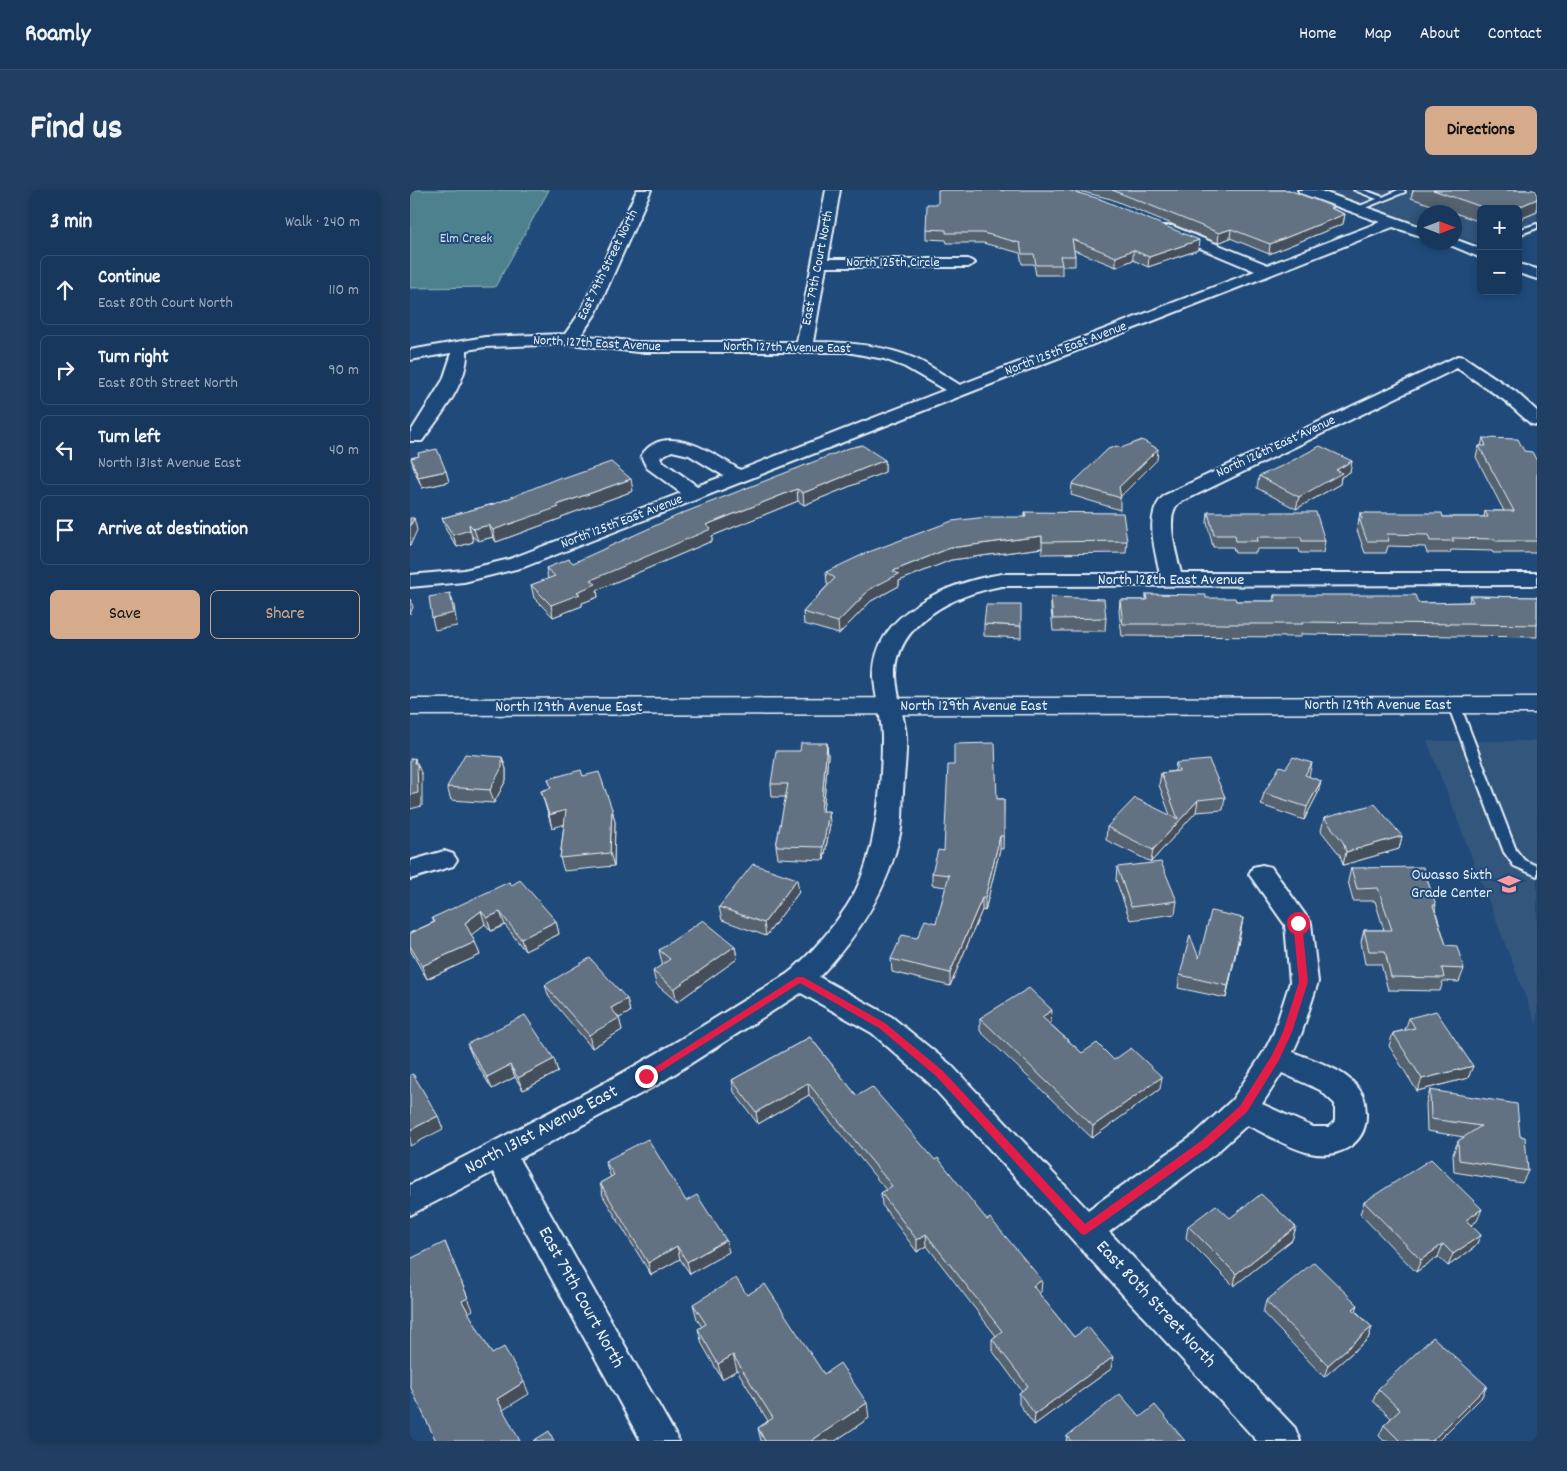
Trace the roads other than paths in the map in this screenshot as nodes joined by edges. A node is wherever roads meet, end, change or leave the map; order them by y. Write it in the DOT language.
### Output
graph roads {
  1 [pos="644,190"];
  2 [pos="833,190"];
  3 [pos="1305,190"];
  4 [pos="1357,190"];
  5 [pos="1400,190"];
  6 [pos="1383,200"];
  7 [pos="1357,209"];
  8 [pos="1393,222"];
  9 [pos="1152,223"];
  10 [pos="1537,226"];
  11 [pos="1417,231"];
  12 [pos="1522,232"];
  13 [pos="1462,246"];
  14 [pos="1477,251"];
  15 [pos="818,263"];
  16 [pos="968,263"];
  17 [pos="1522,269"];
  18 [pos="1266,270"];
  19 [pos="1537,274"];
  20 [pos="570,339"];
  21 [pos="459,346"];
  22 [pos="696,347"];
  23 [pos="804,347"];
  24 [pos="410,356"];
  25 [pos="958,391"];
  26 [pos="1537,420"];
  27 [pos="416,437"];
  28 [pos="738,477"];
  29 [pos="695,494"];
  30 [pos="1537,579"];
  31 [pos="1172,580"];
  32 [pos="410,581"];
  33 [pos="1454,705"];
  34 [pos="1537,705"];
  35 [pos="890,706"];
  36 [pos="410,707"];
  37 [pos="444,860"];
  38 [pos="410,870"];
  39 [pos="1537,871"];
  40 [pos="1262,874"];
  41 [pos="800,979"];
  42 [pos="1276,1057"];
  43 [pos="1243,1109"];
  44 [pos="500,1156"];
  45 [pos="410,1201"];
  46 [pos="1085,1230"];
  47 [pos="661,1441"];
  48 [pos="1282,1441"];
  1 -- 20 [label="street, East 79th Street North"];
  2 -- 15 [label="street, East 79th Court North"];
  3 -- 7 [label="street"];
  4 -- 6 [label="lane"];
  5 -- 6 [label="lane"];
  6 -- 7 [label="lane"];
  7 -- 8 [label="street"];
  8 -- 11 [label="street"];
  8 -- 18 [label="street, North 125th East Avenue"];
  9 -- 18 [label="street"];
  10 -- 12 [label="lane"];
  13 -- 14 [label="street"];
  15 -- 16 [label="street, North 125th Circle"];
  15 -- 23 [label="street, East 79th Court North"];
  17 -- 19 [label="street"];
  18 -- 25 [label="street, North 125th East Avenue"];
  20 -- 21 [label="street, North 127th East Avenue"];
  20 -- 22 [label="street, North 127th East Avenue"];
  21 -- 24 [label="street, North 127th East Avenue"];
  21 -- 27 [label="street"];
  22 -- 23 [label="street, North 127th Avenue East"];
  23 -- 25 [label="street, North 127th Avenue East"];
  25 -- 28 [label="street, North 125th East Avenue"];
  26 -- 31 [label="street, North 126th East Avenue"];
  28 -- 29 [label="street, North 125th East Avenue"];
  28 -- 29 [label="street, North 125th East Avenue"];
  29 -- 32 [label="street, North 125th East Avenue"];
  30 -- 31 [label="street, North 128th East Avenue"];
  31 -- 35 [label="street, North 128th East Avenue"];
  33 -- 34 [label="main road, North 129th Avenue East"];
  33 -- 35 [label="main road, North 129th Avenue East"];
  33 -- 39 [label="lane"];
  35 -- 36 [label="main road, North 129th Avenue East"];
  35 -- 41 [label="street"];
  37 -- 38 [label="street"];
  40 -- 42 [label="street"];
  41 -- 44 [label="street, North 131st Avenue East"];
  41 -- 46 [label="street, East 80th Street North"];
  42 -- 43 [label="street"];
  42 -- 43 [label="street"];
  43 -- 46 [label="street"];
  44 -- 45 [label="street, North 131st Avenue East"];
  44 -- 47 [label="street, East 79th Court North"];
  46 -- 48 [label="street, East 80th Street North"];
}
